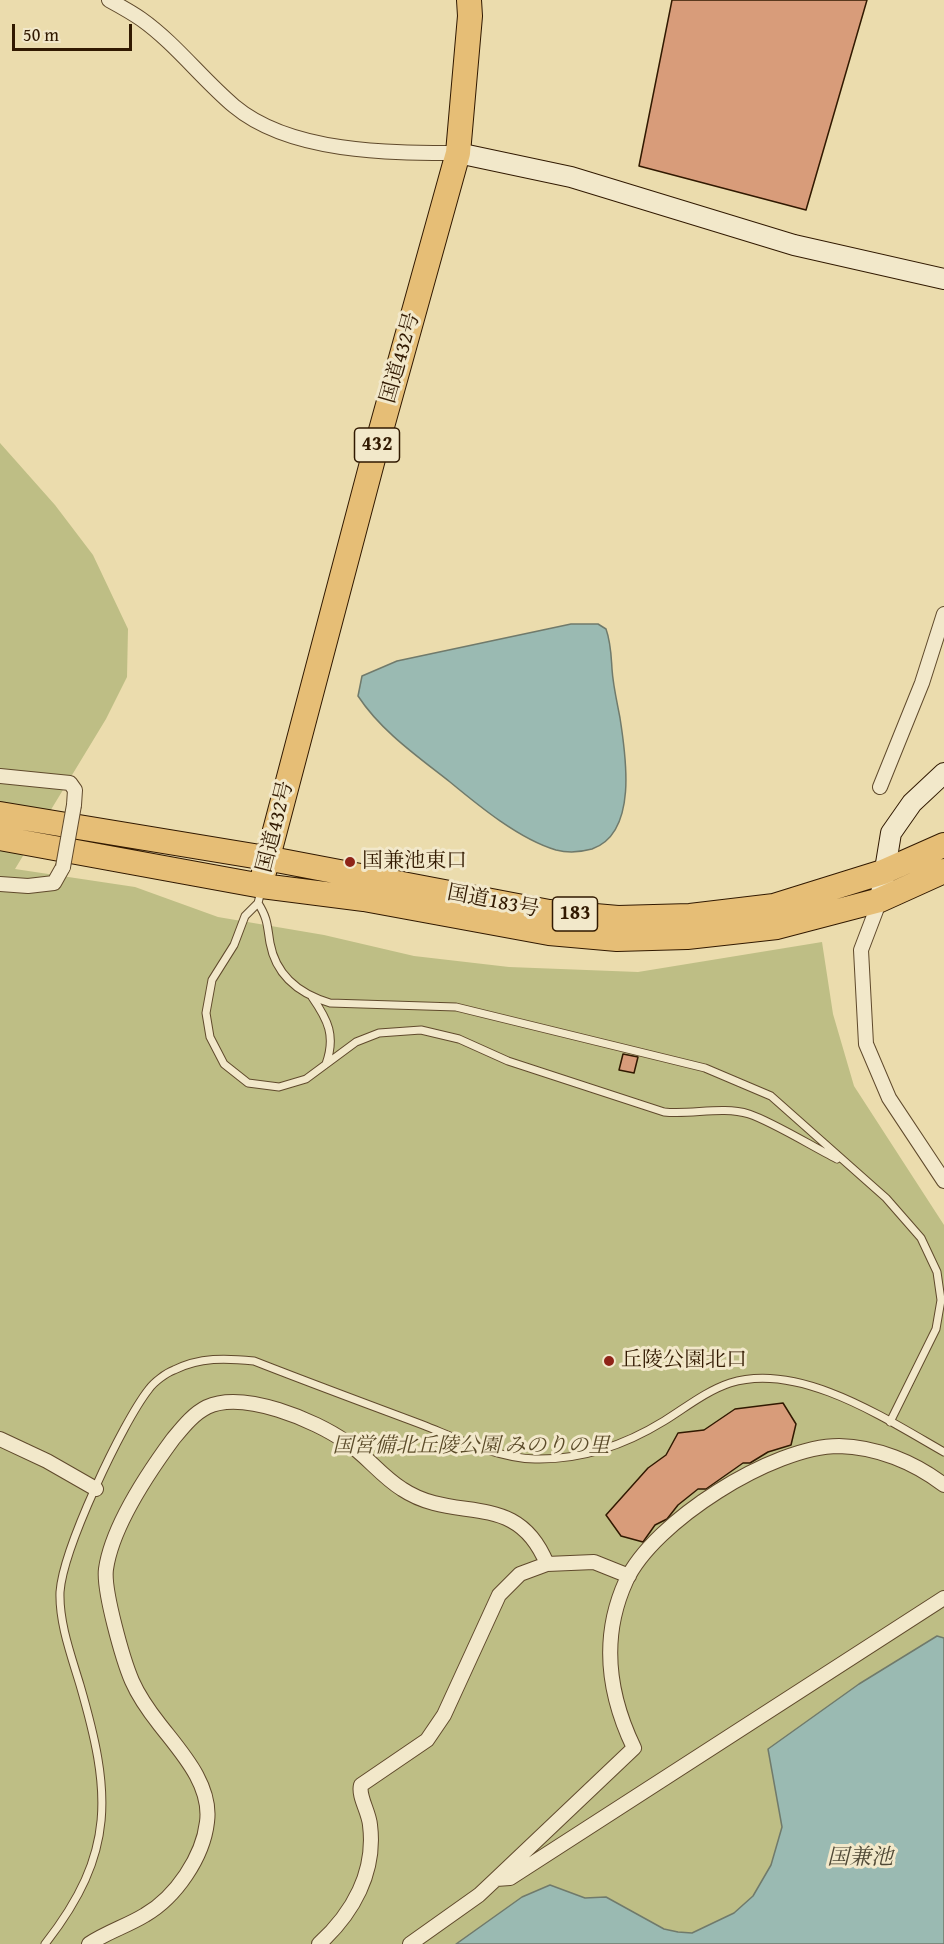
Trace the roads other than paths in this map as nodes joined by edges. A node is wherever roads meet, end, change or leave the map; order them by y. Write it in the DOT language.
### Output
graph roads {
  1 [pos="109,0"];
  2 [pos="469,0"];
  3 [pos="458,153"];
  4 [pos="944,279"];
  5 [pos="944,614"];
  6 [pos="944,773"];
  7 [pos="0,776"];
  8 [pos="880,787"];
  9 [pos="0,814"];
  10 [pos="0,838"];
  11 [pos="944,845"];
  12 [pos="266,858"];
  13 [pos="944,871"];
  14 [pos="883,872"];
  15 [pos="0,884"];
  16 [pos="260,894"];
  17 [pos="880,900"];
  18 [pos="312,997"];
  19 [pos="326,1064"];
  20 [pos="845,1163"];
  21 [pos="944,1181"];
  22 [pos="890,1422"];
  23 [pos="0,1439"];
  24 [pos="944,1452"];
  25 [pos="944,1485"];
  26 [pos="96,1489"];
  27 [pos="547,1564"];
  28 [pos="629,1576"];
  29 [pos="944,1598"];
  30 [pos="496,1879"];
  31 [pos="45,1944"];
  32 [pos="89,1944"];
  33 [pos="319,1944"];
  34 [pos="410,1944"];
  1 -- 3 [label="street"];
  2 -- 3 [label="highway, 国道432号 / 432"];
  3 -- 4 [label="street"];
  3 -- 12 [label="highway, 国道432号 / 432"];
  5 -- 8 [label="street"];
  6 -- 14 [label="street"];
  7 -- 15 [label="street, bridge"];
  9 -- 12 [label="highway, 国道183号 / 183"];
  10 -- 16 [label="highway, 国道183号 / 183"];
  11 -- 14 [label="highway, 国道183号 / 183"];
  12 -- 14 [label="highway, 国道183号 / 183"];
  12 -- 16 [label="highway, 国道432号 / 432"];
  13 -- 17 [label="highway, 国道183号 / 183"];
  14 -- 17 [label="street"];
  16 -- 17 [label="highway, 国道183号 / 183"];
  16 -- 18 [label="lane"];
  16 -- 19 [label="lane"];
  17 -- 21 [label="street"];
  18 -- 19 [label="lane"];
  18 -- 20 [label="lane"];
  19 -- 20 [label="lane"];
  20 -- 22 [label="lane"];
  22 -- 24 [label="lane"];
  22 -- 26 [label="lane"];
  23 -- 26 [label="street"];
  25 -- 28 [label="street"];
  26 -- 31 [label="lane"];
  27 -- 28 [label="street"];
  27 -- 32 [label="street"];
  27 -- 33 [label="street"];
  28 -- 30 [label="street"];
  29 -- 30 [label="street"];
  30 -- 34 [label="street"];
}
